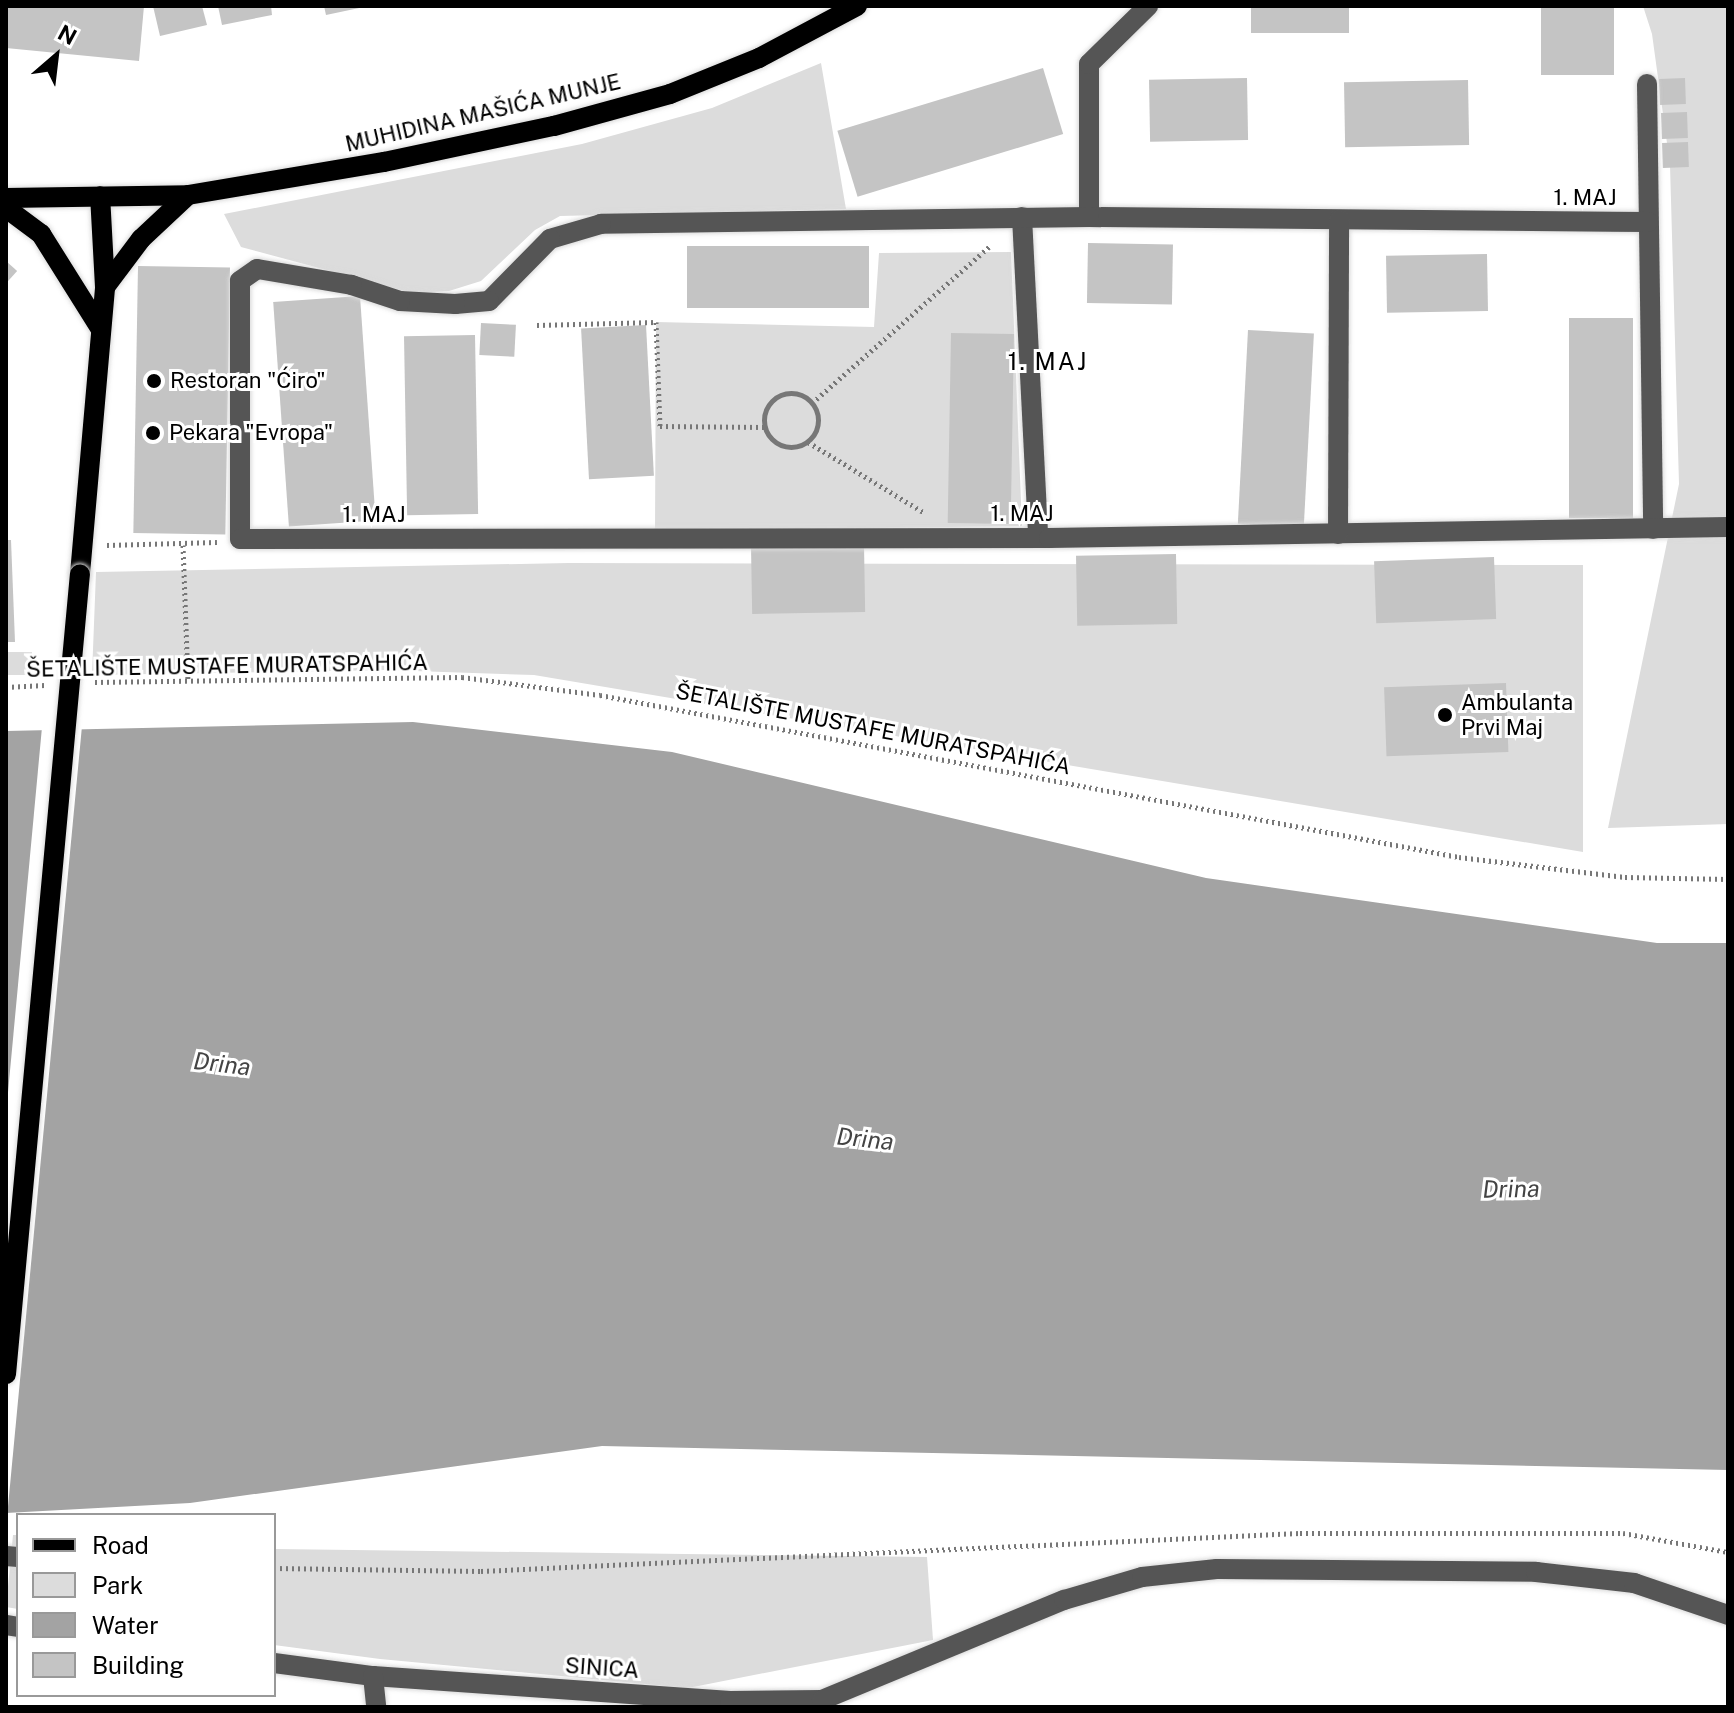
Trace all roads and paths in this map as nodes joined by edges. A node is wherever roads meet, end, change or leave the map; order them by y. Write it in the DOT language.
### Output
graph roads {
  1 [pos="857,6"];
  2 [pos="1148,6"];
  3 [pos="1647,84"];
  4 [pos="188,195"];
  5 [pos="100,196"];
  6 [pos="6,198"];
  7 [pos="6,208"];
  8 [pos="1022,217"];
  9 [pos="1089,217"];
  10 [pos="1339,220"];
  11 [pos="1648,222"];
  12 [pos="105,287"];
  13 [pos="537,325"];
  14 [pos="100,328"];
  15 [pos="812,403"];
  16 [pos="764,427"];
  17 [pos="808,442"];
  18 [pos="928,514"];
  19 [pos="1728,527"];
  20 [pos="1653,529"];
  21 [pos="1338,534"];
  22 [pos="1038,538"];
  23 [pos="240,539"];
  24 [pos="82,544"];
  25 [pos="183,545"];
  26 [pos="188,679"];
  27 [pos="89,682"];
  28 [pos="61,684"];
  29 [pos="6,687"];
  30 [pos="1728,879"];
  31 [pos="6,1374"];
  32 [pos="1728,1552"];
  33 [pos="276,1568"];
  34 [pos="1728,1615"];
  35 [pos="276,1663"];
  36 [pos="373,1676"];
  37 [pos="823,1704"];
  38 [pos="376,1707"];
  1 -- 4 [label="main road, MUHIDINA MAŠIĆA MUNJE"];
  2 -- 9 [label="street"];
  3 -- 11 [label="street, 1. MAJ"];
  4 -- 5 [label="main road, MUHIDINA MAŠIĆA MUNJE"];
  4 -- 12 [label="main road"];
  5 -- 6 [label="main road, MUHIDINA MAŠIĆA MUNJE"];
  5 -- 12 [label="main road"];
  7 -- 14 [label="main road"];
  8 -- 9 [label="street, 1. MAJ"];
  8 -- 15 [label="path"];
  8 -- 22 [label="street"];
  8 -- 23 [label="street, 1. MAJ"];
  9 -- 10 [label="street, 1. MAJ"];
  10 -- 11 [label="street, 1. MAJ"];
  10 -- 21 [label="street"];
  11 -- 20 [label="street, 1. MAJ"];
  12 -- 14 [label="main road"];
  13 -- 16 [label="path"];
  14 -- 24 [label="main road"];
  15 -- 16 [label="path"];
  15 -- 17 [label="path"];
  16 -- 17 [label="path"];
  17 -- 18 [label="path"];
  19 -- 20 [label="street, 1. MAJ"];
  20 -- 21 [label="street, 1. MAJ"];
  21 -- 22 [label="street, 1. MAJ"];
  22 -- 23 [label="street, 1. MAJ"];
  23 -- 25 [label="path"];
  24 -- 25 [label="path"];
  24 -- 31 [label="main road, bridge"];
  25 -- 26 [label="path"];
  26 -- 27 [label="path, ŠETALIŠTE MUSTAFE MURATSPAHIĆA"];
  26 -- 30 [label="path, ŠETALIŠTE MUSTAFE MURATSPAHIĆA"];
  28 -- 29 [label="path, ŠETALIŠTE MUSTAFE MURATSPAHIĆA"];
  32 -- 33 [label="path"];
  34 -- 37 [label="street"];
  35 -- 36 [label="street, SINICA"];
  36 -- 37 [label="street, SINICA"];
  36 -- 38 [label="street"];
}
